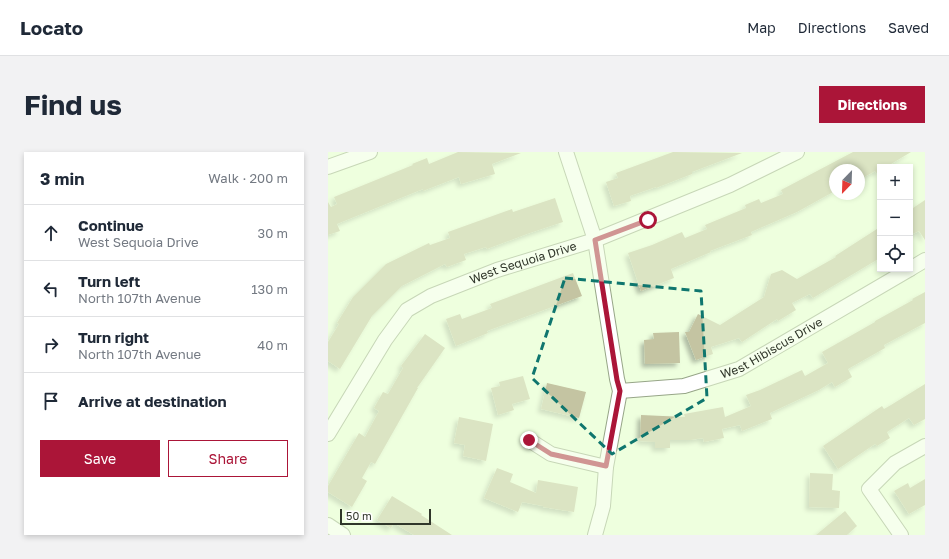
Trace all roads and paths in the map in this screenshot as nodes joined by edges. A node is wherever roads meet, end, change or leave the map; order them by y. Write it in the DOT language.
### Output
graph roads {
  1 [pos="370,152"];
  2 [pos="566,152"];
  3 [pos="797,152"];
  4 [pos="328,167"];
  5 [pos="595,240"];
  6 [pos="925,260"];
  7 [pos="913,267"];
  8 [pos="905,272"];
  9 [pos="620,391"];
  10 [pos="328,434"];
  11 [pos="529,440"];
  12 [pos="925,446"];
  13 [pos="606,466"];
  14 [pos="328,526"];
  15 [pos="343,535"];
  16 [pos="595,535"];
  17 [pos="901,535"];
  1 -- 4 [label="street"];
  2 -- 5 [label="street"];
  3 -- 5 [label="street, West Sequoia Drive"];
  5 -- 9 [label="street"];
  5 -- 10 [label="street, West Sequoia Drive"];
  6 -- 7 [label="street, West Hibiscus Drive"];
  8 -- 9 [label="street, West Hibiscus Drive"];
  9 -- 13 [label="street"];
  11 -- 13 [label="street"];
  12 -- 17 [label="street"];
  13 -- 16 [label="street"];
  14 -- 15 [label="street"];
}
